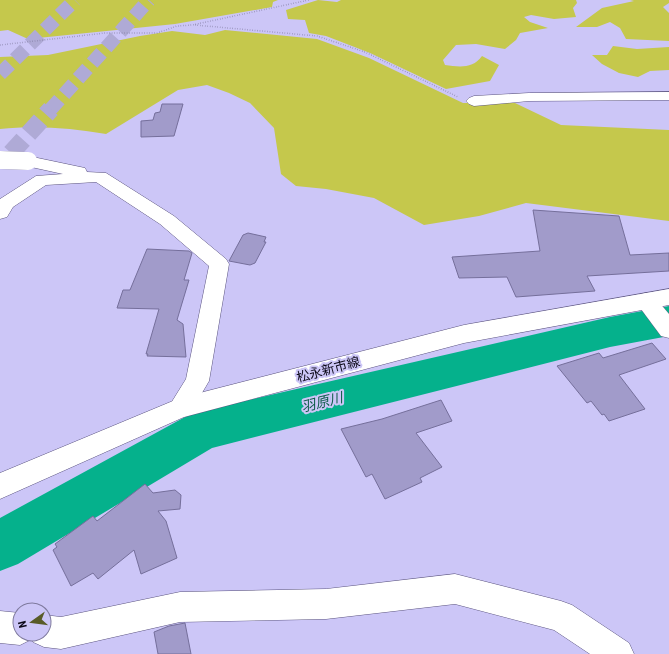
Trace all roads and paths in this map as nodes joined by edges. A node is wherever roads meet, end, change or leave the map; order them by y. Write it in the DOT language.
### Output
graph roads {
  1 [pos="309,0"];
  2 [pos="192,25"];
  3 [pos="0,45"];
  4 [pos="669,96"];
  5 [pos="474,101"];
  6 [pos="0,160"];
  7 [pos="100,177"];
  8 [pos="0,213"];
  9 [pos="656,303"];
  10 [pos="669,330"];
  11 [pos="180,408"];
  12 [pos="0,486"];
  13 [pos="0,627"];
  14 [pos="12,628"];
  15 [pos="52,632"];
  16 [pos="618,654"];
  1 -- 2 [label="path"];
  2 -- 3 [label="path"];
  2 -- 5 [label="path"];
  4 -- 5 [label="street"];
  6 -- 7 [label="street, bridge"];
  7 -- 8 [label="street"];
  7 -- 11 [label="street"];
  9 -- 10 [label="street"];
  9 -- 11 [label="street, 松永新市線"];
  11 -- 12 [label="street, 松永新市線"];
  13 -- 14 [label="street"];
  15 -- 16 [label="street"];
}
